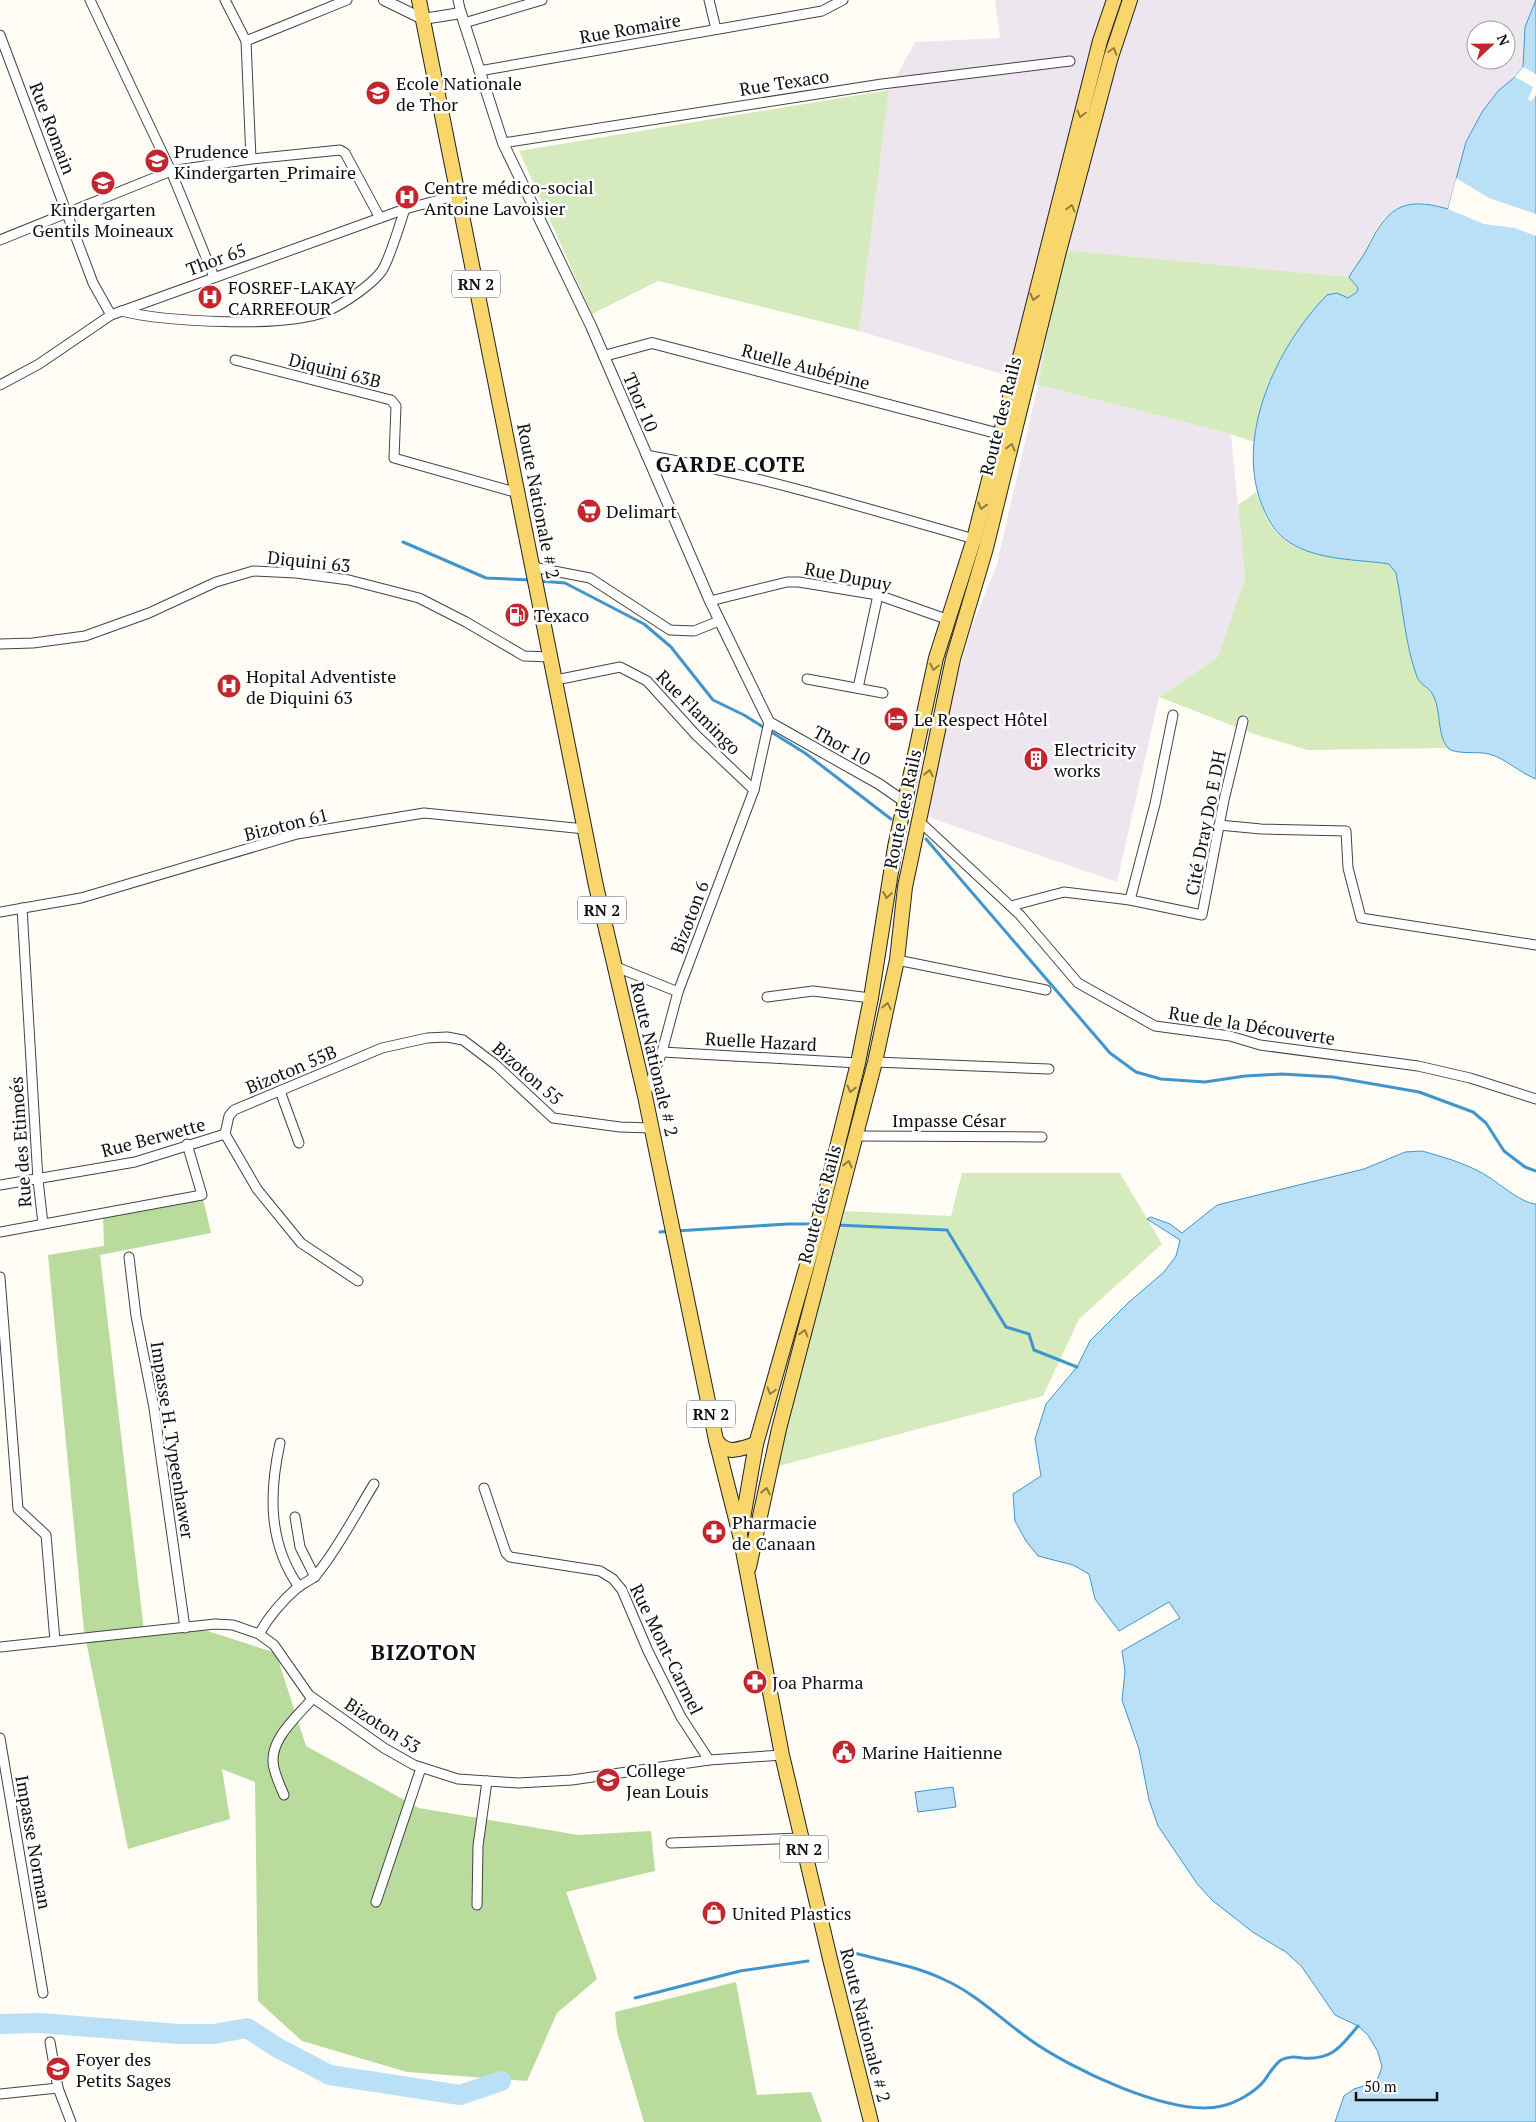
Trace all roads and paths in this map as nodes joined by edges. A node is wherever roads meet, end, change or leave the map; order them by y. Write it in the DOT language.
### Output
graph roads {
  1 [pos="90,0"];
  2 [pos="225,0"];
  3 [pos="347,0"];
  4 [pos="384,0"];
  5 [pos="419,0"];
  6 [pos="458,0"];
  7 [pos="542,0"];
  8 [pos="709,0"];
  9 [pos="844,0"];
  10 [pos="1114,0"];
  11 [pos="1130,0"];
  12 [pos="463,18"];
  13 [pos="423,19"];
  14 [pos="716,29"];
  15 [pos="0,35"];
  16 [pos="246,41"];
  17 [pos="1070,61"];
  18 [pos="479,71"];
  19 [pos="503,143"];
  20 [pos="251,159"];
  21 [pos="171,172"];
  22 [pos="458,195"];
  23 [pos="405,208"];
  24 [pos="68,214"];
  25 [pos="380,218"];
  26 [pos="0,240"];
  27 [pos="214,277"];
  28 [pos="122,311"];
  29 [pos="111,315"];
  30 [pos="604,356"];
  31 [pos="235,360"];
  32 [pos="0,386"];
  33 [pos="1000,434"];
  34 [pos="646,455"];
  35 [pos="518,493"];
  36 [pos="974,539"];
  37 [pos="533,567"];
  38 [pos="878,595"];
  39 [pos="710,601"];
  40 [pos="949,620"];
  41 [pos="719,621"];
  42 [pos="0,644"];
  43 [pos="550,657"];
  44 [pos="807,679"];
  45 [pos="556,680"];
  46 [pos="858,688"];
  47 [pos="883,693"];
  48 [pos="1173,715"];
  49 [pos="1243,721"];
  50 [pos="769,722"];
  51 [pos="754,790"];
  52 [pos="904,806"];
  53 [pos="919,821"];
  54 [pos="1219,825"];
  55 [pos="585,829"];
  56 [pos="1130,900"];
  57 [pos="1011,906"];
  58 [pos="22,908"];
  59 [pos="0,912"];
  60 [pos="1536,945"];
  61 [pos="897,960"];
  62 [pos="614,966"];
  63 [pos="1046,990"];
  64 [pos="678,992"];
  65 [pos="767,998"];
  66 [pos="871,998"];
  67 [pos="447,1037"];
  68 [pos="662,1052"];
  69 [pos="875,1062"];
  70 [pos="858,1063"];
  71 [pos="1049,1069"];
  72 [pos="280,1091"];
  73 [pos="645,1096"];
  74 [pos="1536,1099"];
  75 [pos="651,1128"];
  76 [pos="225,1134"];
  77 [pos="856,1136"];
  78 [pos="1042,1137"];
  79 [pos="299,1143"];
  80 [pos="187,1144"];
  81 [pos="38,1180"];
  82 [pos="0,1185"];
  83 [pos="43,1224"];
  84 [pos="0,1232"];
  85 [pos="128,1256"];
  86 [pos="0,1277"];
  87 [pos="358,1281"];
  88 [pos="716,1440"];
  89 [pos="280,1443"];
  90 [pos="756,1444"];
  91 [pos="374,1484"];
  92 [pos="484,1488"];
  93 [pos="295,1518"];
  94 [pos="740,1536"];
  95 [pos="748,1573"];
  96 [pos="315,1577"];
  97 [pos="299,1587"];
  98 [pos="185,1628"];
  99 [pos="259,1634"];
  100 [pos="56,1641"];
  101 [pos="0,1647"];
  102 [pos="313,1698"];
  103 [pos="0,1738"];
  104 [pos="782,1755"];
  105 [pos="709,1760"];
  106 [pos="421,1768"];
  107 [pos="487,1781"];
  108 [pos="284,1795"];
  109 [pos="802,1838"];
  110 [pos="671,1843"];
  111 [pos="376,1902"];
  112 [pos="477,1905"];
  113 [pos="43,1993"];
  114 [pos="50,2042"];
  115 [pos="58,2088"];
  116 [pos="0,2094"];
  117 [pos="72,2122"];
  118 [pos="871,2122"];
  1 -- 21 [label="street"];
  2 -- 16 [label="street"];
  3 -- 16 [label="street"];
  4 -- 13 [label="street"];
  5 -- 13 [label="main road, Route Nationale # 2 / RN 2"];
  6 -- 12 [label="street, Thor 10"];
  7 -- 12 [label="street"];
  8 -- 14 [label="street"];
  9 -- 14 [label="street, Rue Romaire"];
  10 -- 33 [label="main road, Route des Rails, one-way"];
  53 -- 11 [label="main road, Route des Rails, one-way"];
  12 -- 13 [label="street"];
  12 -- 18 [label="street, Thor 10"];
  13 -- 22 [label="main road, Route Nationale # 2 / RN 2"];
  14 -- 18 [label="street, Rue Romaire"];
  15 -- 24 [label="street, Rue Romain"];
  16 -- 20 [label="street"];
  17 -- 19 [label="street, Rue Texaco"];
  18 -- 19 [label="street, Thor 10"];
  19 -- 30 [label="street, Thor 10"];
  20 -- 21 [label="street"];
  20 -- 25 [label="street"];
  21 -- 24 [label="street"];
  21 -- 27 [label="street"];
  22 -- 23 [label="street, Thor 65"];
  22 -- 35 [label="main road, Route Nationale # 2 / RN 2"];
  23 -- 25 [label="street, Thor 65"];
  23 -- 28 [label="street"];
  24 -- 26 [label="street"];
  24 -- 29 [label="street, Rue Romain"];
  25 -- 27 [label="street, Thor 65"];
  27 -- 28 [label="street, Thor 65"];
  28 -- 29 [label="street, Thor 65"];
  29 -- 32 [label="street, Thor 65"];
  30 -- 33 [label="street, Ruelle Aubépine"];
  30 -- 34 [label="street, Thor 10"];
  31 -- 35 [label="street, Diquini 63B"];
  33 -- 36 [label="main road, Route des Rails, one-way"];
  34 -- 36 [label="street"];
  34 -- 39 [label="street, Thor 10"];
  35 -- 37 [label="main road, Route Nationale # 2 / RN 2"];
  36 -- 40 [label="main road, Route des Rails"];
  37 -- 41 [label="street"];
  37 -- 43 [label="main road, Route Nationale # 2 / RN 2"];
  38 -- 39 [label="street, Rue Dupuy"];
  38 -- 40 [label="street, Rue Dupuy"];
  38 -- 46 [label="street"];
  39 -- 41 [label="street, Thor 10"];
  40 -- 52 [label="main road, Route des Rails, one-way"];
  41 -- 50 [label="street, Thor 10"];
  42 -- 43 [label="street, Diquini 63"];
  43 -- 45 [label="main road, Route Nationale # 2 / RN 2"];
  44 -- 46 [label="street"];
  45 -- 51 [label="street, Rue Flamingo"];
  45 -- 55 [label="main road, Route Nationale # 2 / RN 2"];
  46 -- 47 [label="street"];
  48 -- 56 [label="street"];
  49 -- 54 [label="street, Cité Dray Do E DH"];
  50 -- 51 [label="street, Bizoton 6"];
  50 -- 52 [label="street, Thor 10"];
  51 -- 64 [label="street, Bizoton 6"];
  52 -- 66 [label="main road, Route des Rails, one-way"];
  53 -- 57 [label="street, Rue de la Découverte"];
  53 -- 61 [label="main road, Route des Rails"];
  54 -- 56 [label="street, Cité Dray Do E DH"];
  54 -- 60 [label="street"];
  55 -- 58 [label="street, Bizoton 61"];
  55 -- 62 [label="main road, Route Nationale # 2 / RN 2"];
  56 -- 57 [label="street, Cité Dray Do E DH"];
  57 -- 74 [label="street, Rue de la Découverte"];
  58 -- 59 [label="street, Bizoton 61"];
  58 -- 81 [label="street, Rue des Etimoés"];
  61 -- 63 [label="street"];
  69 -- 61 [label="main road, Route des Rails, one-way"];
  62 -- 64 [label="street"];
  62 -- 73 [label="main road, Route Nationale # 2 / RN 2"];
  64 -- 68 [label="street, Bizoton 6"];
  65 -- 66 [label="street"];
  66 -- 70 [label="main road, Route des Rails"];
  67 -- 72 [label="street, Bizoton 55B"];
  67 -- 75 [label="street, Bizoton 55"];
  68 -- 70 [label="street, Ruelle Hazard"];
  68 -- 73 [label="street, Bizoton 6"];
  69 -- 71 [label="street"];
  69 -- 77 [label="main road, Route des Rails"];
  70 -- 90 [label="main road, Route des Rails, one-way"];
  72 -- 76 [label="street, Bizoton 55B"];
  72 -- 79 [label="street"];
  73 -- 75 [label="main road, Route Nationale # 2 / RN 2"];
  75 -- 88 [label="main road, Route Nationale # 2 / RN 2"];
  76 -- 80 [label="street, Rue Berwette"];
  76 -- 87 [label="street"];
  77 -- 78 [label="street, Impasse César"];
  95 -- 77 [label="main road, Route des Rails, one-way"];
  80 -- 81 [label="street, Rue Berwette"];
  80 -- 83 [label="street"];
  81 -- 82 [label="street, Rue Berwette"];
  81 -- 83 [label="street, Rue des Etimoés"];
  83 -- 84 [label="street"];
  85 -- 98 [label="street, Impasse H. Typeenhawer"];
  86 -- 100 [label="street"];
  88 -- 90 [label="main road"];
  88 -- 94 [label="main road, Route Nationale # 2 / RN 2"];
  89 -- 97 [label="street"];
  90 -- 94 [label="main road, Route des Rails"];
  91 -- 96 [label="street"];
  92 -- 105 [label="street, Rue Mont-Carmel"];
  93 -- 96 [label="street"];
  94 -- 95 [label="main road, Route Nationale # 2 / RN 2"];
  95 -- 104 [label="main road, Route Nationale # 2 / RN 2"];
  96 -- 97 [label="street"];
  97 -- 99 [label="street"];
  98 -- 99 [label="street, Bizoton 53"];
  98 -- 100 [label="street, Bizoton 53"];
  99 -- 102 [label="street, Bizoton 53"];
  100 -- 101 [label="street, Bizoton 53"];
  102 -- 106 [label="street, Bizoton 53"];
  102 -- 108 [label="street"];
  103 -- 113 [label="street, Impasse Norman"];
  104 -- 105 [label="street, Bizoton 53"];
  104 -- 109 [label="main road, Route Nationale # 2 / RN 2"];
  105 -- 107 [label="street, Bizoton 53"];
  106 -- 107 [label="street, Bizoton 53"];
  106 -- 111 [label="street"];
  107 -- 112 [label="street"];
  109 -- 110 [label="street"];
  109 -- 118 [label="main road, Route Nationale # 2 / RN 2"];
  114 -- 115 [label="street"];
  115 -- 116 [label="street"];
  115 -- 117 [label="street"];
}
